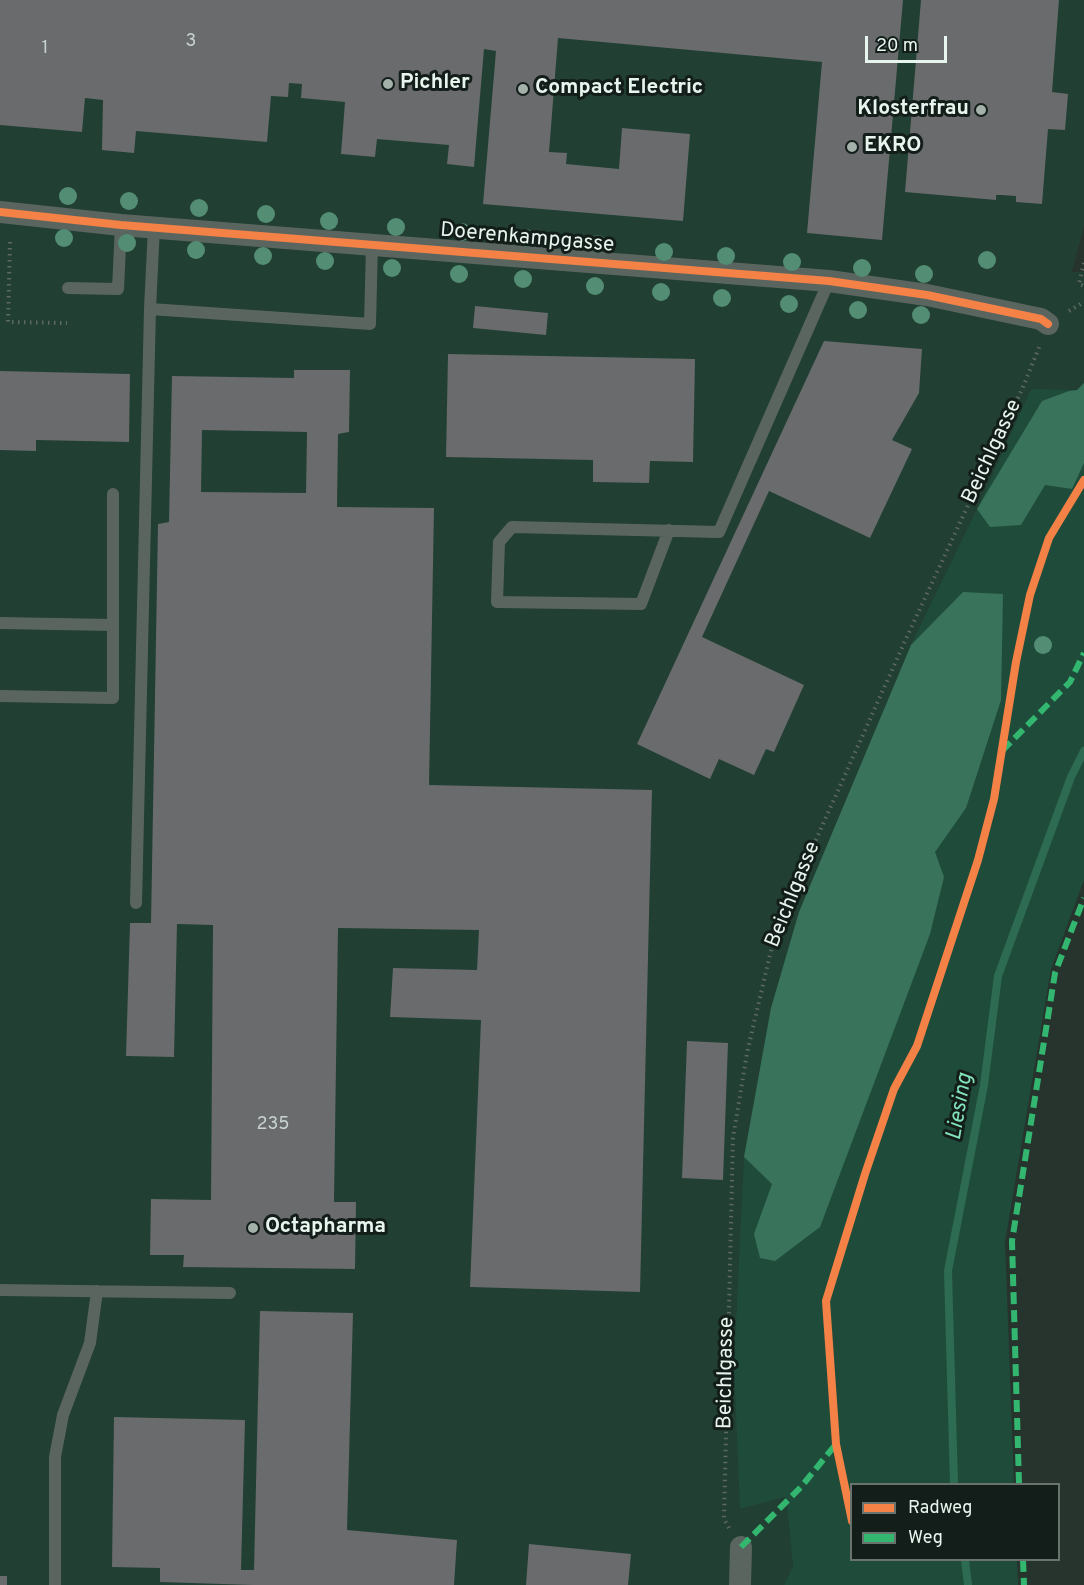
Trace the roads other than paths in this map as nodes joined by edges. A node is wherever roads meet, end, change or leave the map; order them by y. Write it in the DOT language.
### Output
graph roads {
  1 [pos="0,212"];
  2 [pos="121,225"];
  3 [pos="154,227"];
  4 [pos="372,245"];
  5 [pos="829,281"];
  6 [pos="68,288"];
  7 [pos="150,309"];
  8 [pos="1048,324"];
  9 [pos="113,494"];
  10 [pos="669,531"];
  11 [pos="0,624"];
  12 [pos="113,625"];
  13 [pos="0,696"];
  14 [pos="136,903"];
  15 [pos="0,1290"];
  16 [pos="96,1291"];
  17 [pos="230,1293"];
  18 [pos="741,1547"];
  19 [pos="55,1585"];
  20 [pos="740,1585"];
  1 -- 2 [label="street, Doerenkampgasse"];
  2 -- 3 [label="street, Doerenkampgasse"];
  2 -- 6 [label="lane"];
  3 -- 4 [label="street, Doerenkampgasse"];
  3 -- 7 [label="lane"];
  4 -- 5 [label="street, Doerenkampgasse"];
  4 -- 7 [label="lane"];
  5 -- 8 [label="street, Doerenkampgasse"];
  5 -- 10 [label="lane"];
  7 -- 14 [label="lane"];
  9 -- 12 [label="lane"];
  10 -- 10 [label="lane"];
  11 -- 12 [label="lane"];
  12 -- 13 [label="lane"];
  15 -- 16 [label="lane"];
  16 -- 17 [label="lane"];
  16 -- 19 [label="lane"];
  18 -- 20 [label="street"];
}
